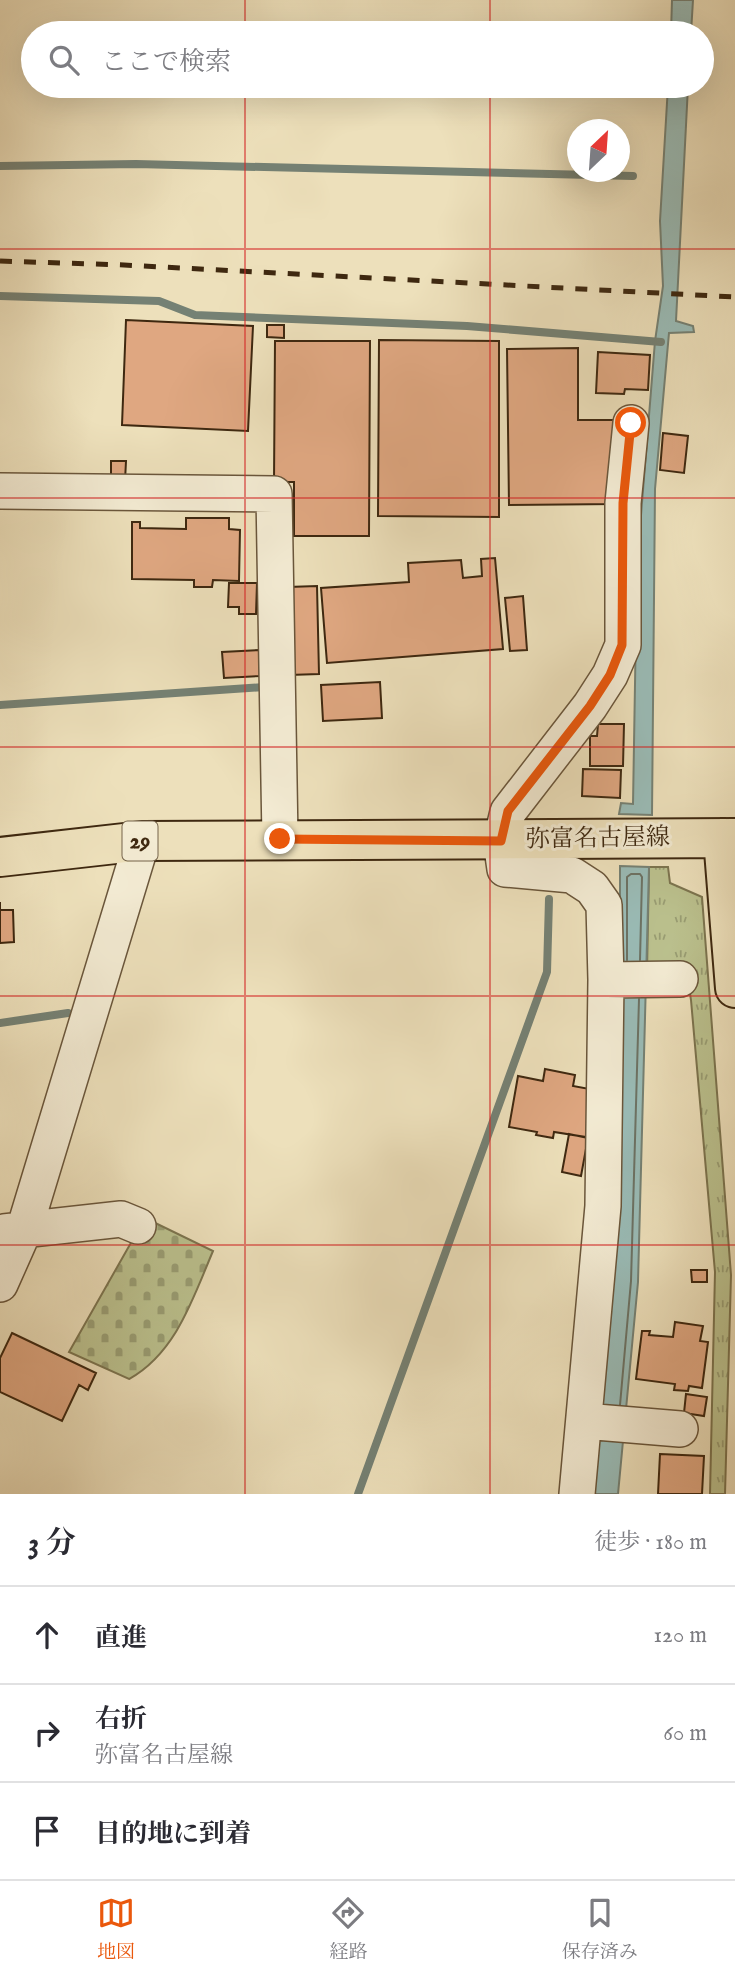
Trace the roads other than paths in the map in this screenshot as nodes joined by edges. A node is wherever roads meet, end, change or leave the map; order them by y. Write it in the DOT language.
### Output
graph roads {
  1 [pos="631,423"];
  2 [pos="0,491"];
  3 [pos="729,838"];
  4 [pos="280,839"];
  5 [pos="142,841"];
  6 [pos="501,841"];
  7 [pos="0,857"];
  8 [pos="665,979"];
  9 [pos="610,980"];
  10 [pos="735,988"];
  11 [pos="138,1226"];
  12 [pos="12,1231"];
  13 [pos="0,1284"];
  14 [pos="589,1421"];
  15 [pos="680,1429"];
  16 [pos="577,1494"];
  1 -- 6 [label="street"];
  2 -- 4 [label="street"];
  3 -- 6 [label="main road, 弥富名古屋線 / 29"];
  3 -- 10 [label="main road"];
  4 -- 5 [label="main road, 弥富名古屋線 / 29"];
  4 -- 6 [label="main road, 弥富名古屋線 / 29"];
  5 -- 7 [label="main road, 弥富名古屋線 / 29"];
  5 -- 12 [label="street"];
  6 -- 9 [label="street"];
  8 -- 9 [label="street"];
  9 -- 14 [label="street"];
  11 -- 12 [label="street"];
  12 -- 13 [label="street"];
  14 -- 15 [label="street"];
  14 -- 16 [label="street"];
}
